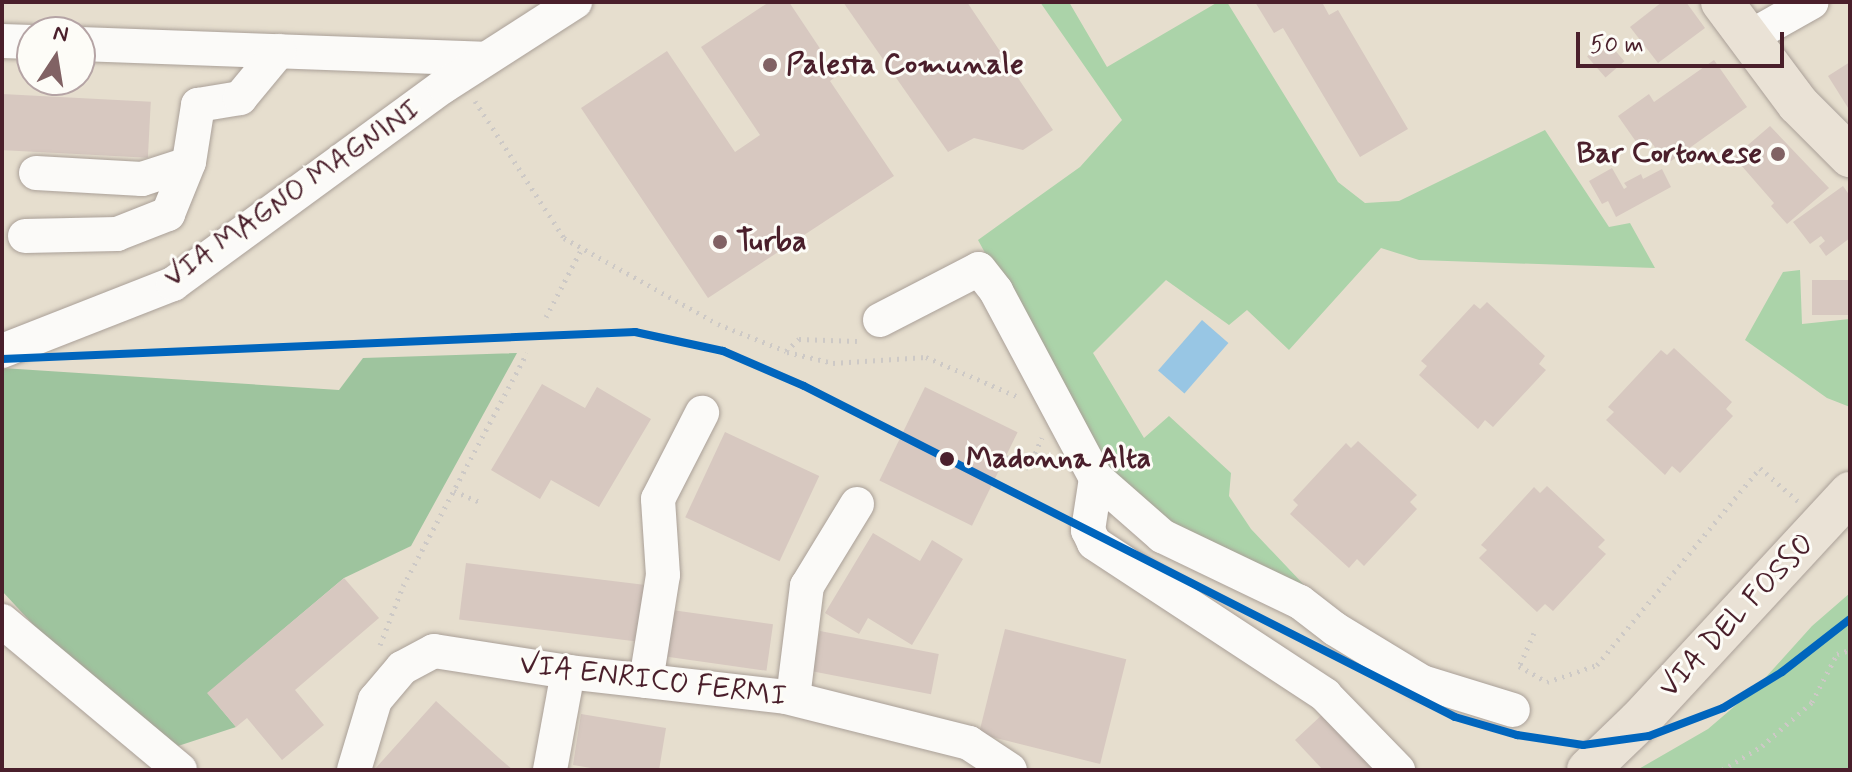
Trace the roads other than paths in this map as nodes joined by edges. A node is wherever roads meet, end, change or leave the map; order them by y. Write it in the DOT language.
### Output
graph roads {
  1 [pos="575,2"];
  2 [pos="1722,2"];
  3 [pos="1782,15"];
  4 [pos="96,45"];
  5 [pos="279,51"];
  6 [pos="472,68"];
  7 [pos="1850,156"];
  8 [pos="188,164"];
  9 [pos="36,173"];
  10 [pos="25,236"];
  11 [pos="880,320"];
  12 [pos="2,351"];
  13 [pos="702,413"];
  14 [pos="1096,478"];
  15 [pos="1849,495"];
  16 [pos="857,504"];
  17 [pos="2,621"];
  18 [pos="568,672"];
  19 [pos="646,681"];
  20 [pos="793,698"];
  21 [pos="1513,710"];
  22 [pos="180,770"];
  23 [pos="354,770"];
  24 [pos="550,770"];
  25 [pos="1010,770"];
  26 [pos="1398,770"];
  27 [pos="1588,770"];
  1 -- 6 [label="street, VIA MAGNO MAGNINI"];
  2 -- 3 [label="main road"];
  3 -- 7 [label="main road"];
  4 -- 5 [label="street, VIA MAGNO MAGNINI"];
  5 -- 6 [label="street, VIA MAGNO MAGNINI"];
  5 -- 8 [label="street, VIA MAGNO MAGNINI"];
  6 -- 12 [label="street, VIA MAGNO MAGNINI"];
  8 -- 9 [label="street"];
  8 -- 10 [label="street, VIA MAGNO MAGNINI"];
  11 -- 14 [label="street"];
  13 -- 19 [label="street"];
  14 -- 21 [label="street"];
  14 -- 26 [label="street"];
  15 -- 27 [label="main road, VIA DEL FOSSO"];
  16 -- 20 [label="street"];
  17 -- 22 [label="street"];
  18 -- 19 [label="street, VIA ENRICO FERMI"];
  18 -- 23 [label="street, VIA ENRICO FERMI"];
  18 -- 24 [label="street"];
  19 -- 20 [label="street, VIA ENRICO FERMI"];
  20 -- 25 [label="street, VIA ENRICO FERMI"];
}
